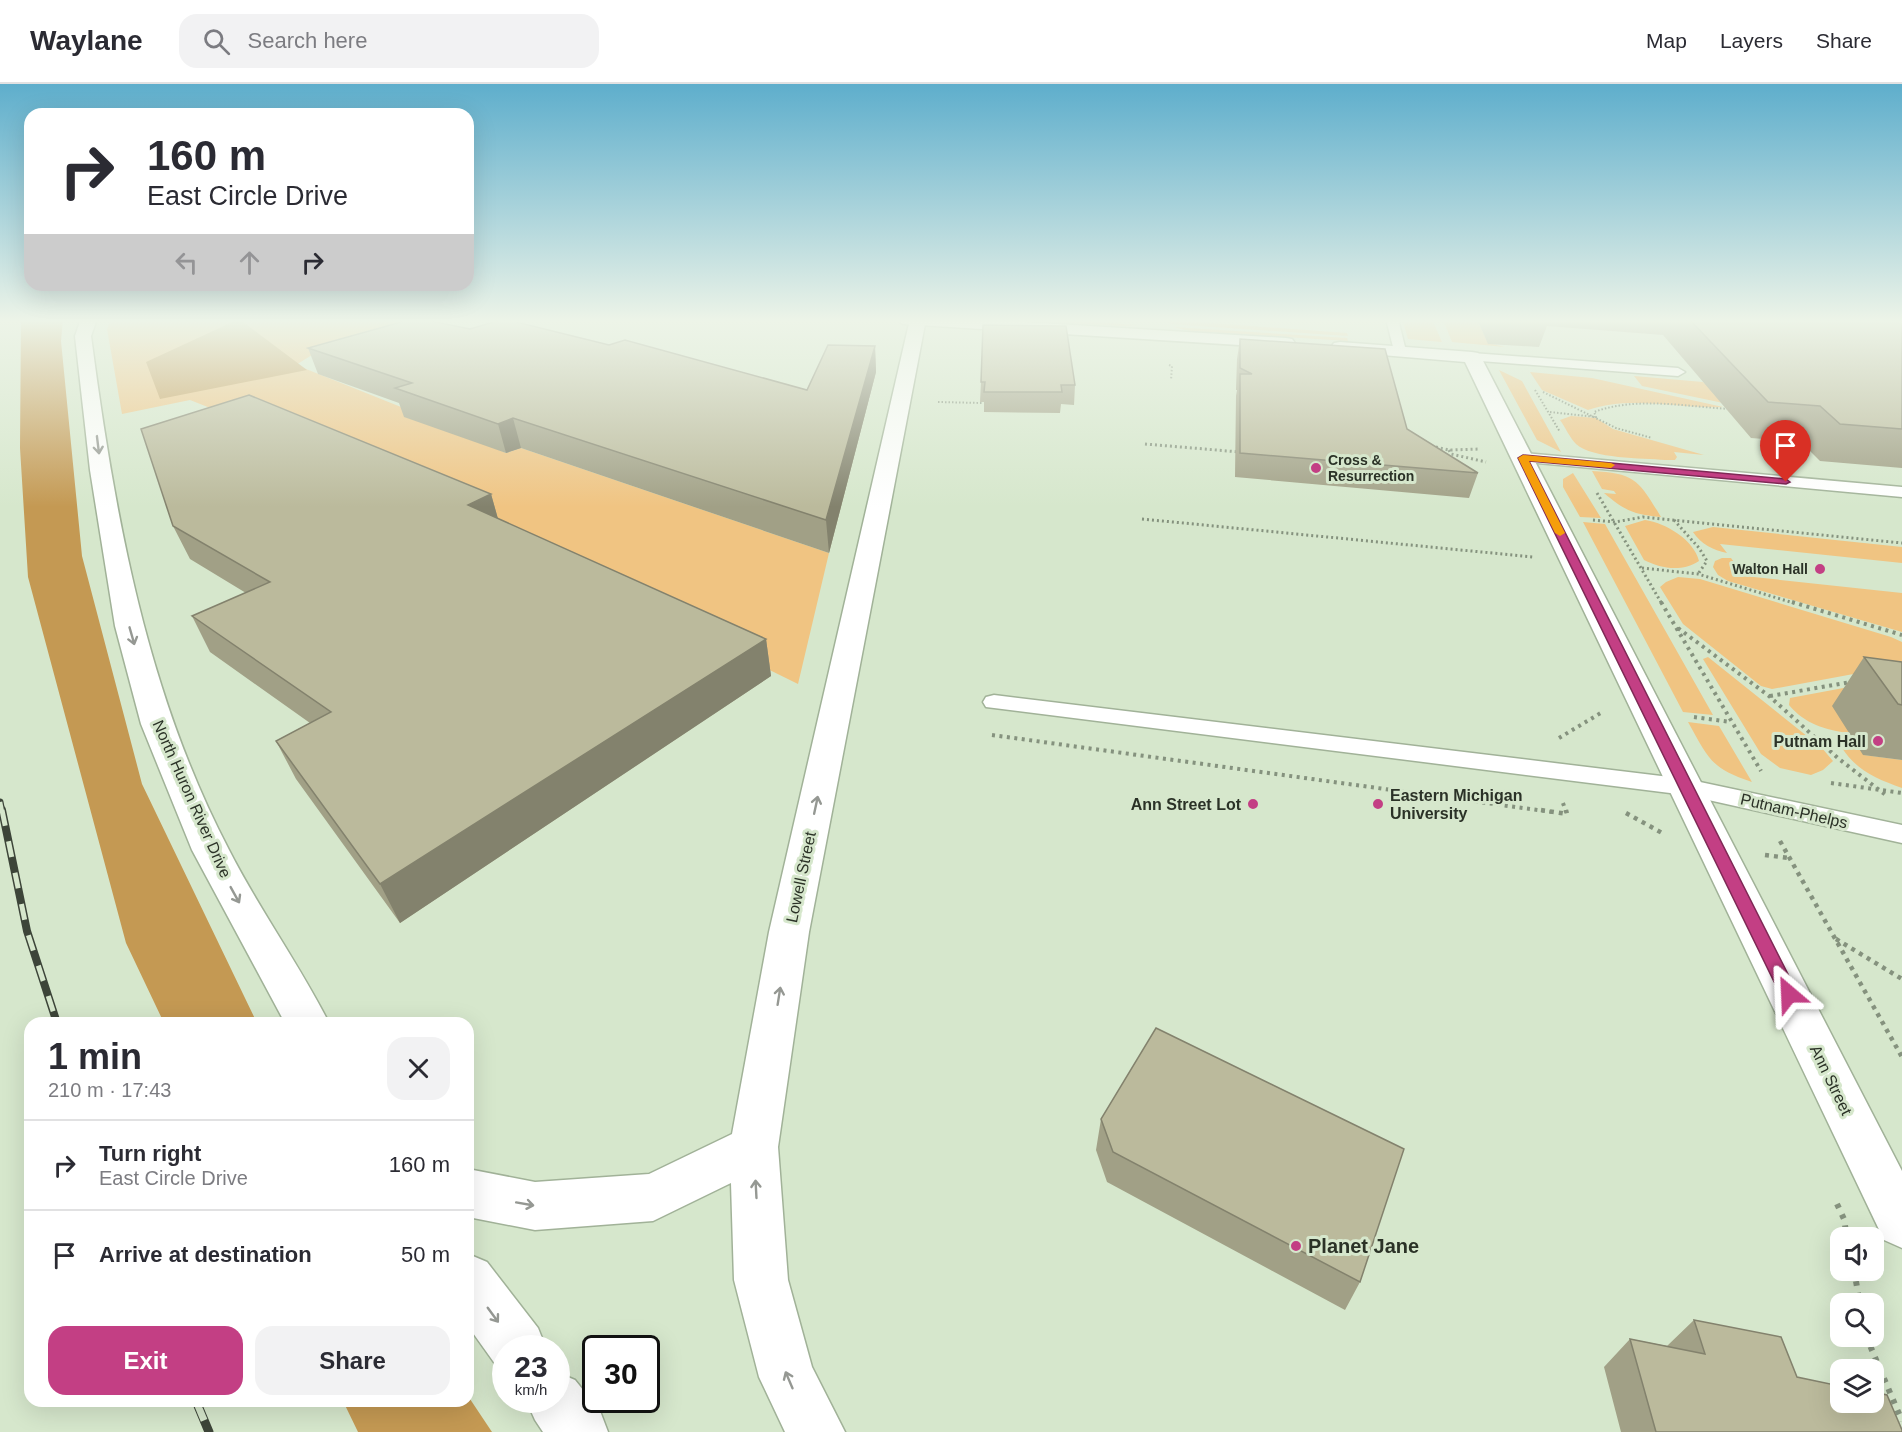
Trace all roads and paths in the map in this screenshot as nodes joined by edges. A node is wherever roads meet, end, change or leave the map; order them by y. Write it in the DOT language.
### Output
graph roads {
  1 [pos="91,382"];
  2 [pos="905,382"];
  3 [pos="1480,382"];
  4 [pos="1533,387"];
  5 [pos="938,402"];
  6 [pos="982,403"];
  7 [pos="1742,409"];
  8 [pos="1549,412"];
  9 [pos="1596,417"];
  10 [pos="1661,441"];
  11 [pos="1145,444"];
  12 [pos="1430,446"];
  13 [pos="1481,449"];
  14 [pos="1449,450"];
  15 [pos="1248,452"];
  16 [pos="1506,460"];
  17 [pos="1593,488"];
  18 [pos="1902,492"];
  19 [pos="1142,519"];
  20 [pos="1583,520"];
  21 [pos="1674,520"];
  22 [pos="1615,522"];
  23 [pos="1902,543"];
  24 [pos="1543,558"];
  25 [pos="1642,568"];
  26 [pos="1698,574"];
  27 [pos="1676,627"];
  28 [pos="1902,635"];
  29 [pos="1858,681"];
  30 [pos="1769,696"];
  31 [pos="994,702"];
  32 [pos="1690,717"];
  33 [pos="1731,722"];
  34 [pos="985,734"];
  35 [pos="1762,773"];
  36 [pos="1686,787"];
  37 [pos="1560,795"];
  38 [pos="1888,797"];
  39 [pos="1622,811"];
  40 [pos="1776,834"];
  41 [pos="1902,834"];
  42 [pos="1673,839"];
  43 [pos="1764,855"];
  44 [pos="1789,858"];
  45 [pos="1835,939"];
  46 [pos="1902,979"];
  47 [pos="304,1017"];
  48 [pos="1901,1054"];
  49 [pos="754,1146"];
  50 [pos="474,1194"];
  51 [pos="1902,1223"];
  52 [pos="474,1289"];
  53 [pos="508,1335"];
  54 [pos="1871,1347"];
  55 [pos="565,1413"];
  56 [pos="1902,1420"];
  57 [pos="579,1432"];
  58 [pos="816,1432"];
  1 -- 47 [label="main road, North Huron River Drive, one-way"];
  49 -- 2 [label="main road, Lowell Street, one-way"];
  3 -- 16 [label="main road, Ann Street"];
  4 -- 9 [label="path"];
  5 -- 6 [label="path"];
  7 -- 9 [label="path"];
  8 -- 9 [label="path"];
  9 -- 10 [label="path"];
  11 -- 15 [label="path"];
  12 -- 14 [label="path"];
  13 -- 14 [label="path"];
  14 -- 16 [label="path"];
  16 -- 18 [label="lane"];
  16 -- 36 [label="main road, Ann Street"];
  17 -- 22 [label="path"];
  19 -- 24 [label="path"];
  20 -- 22 [label="path"];
  21 -- 22 [label="path"];
  21 -- 23 [label="path"];
  21 -- 26 [label="path"];
  22 -- 25 [label="path"];
  25 -- 26 [label="path"];
  25 -- 27 [label="path"];
  26 -- 28 [label="path"];
  27 -- 30 [label="path"];
  27 -- 33 [label="path"];
  29 -- 30 [label="path"];
  30 -- 38 [label="path"];
  31 -- 36 [label="lane, Putnam-Phelps"];
  32 -- 33 [label="path"];
  33 -- 35 [label="path"];
  34 -- 37 [label="path"];
  36 -- 41 [label="lane, Putnam-Phelps"];
  36 -- 51 [label="main road, Ann Street"];
  39 -- 42 [label="path"];
  40 -- 44 [label="path"];
  43 -- 44 [label="path"];
  44 -- 45 [label="path"];
  45 -- 46 [label="path"];
  45 -- 48 [label="path"];
  50 -- 49 [label="main road, one-way"];
  58 -- 49 [label="main road, Lowell Street, one-way"];
  52 -- 53 [label="main road, one-way"];
  54 -- 56 [label="path"];
  55 -- 57 [label="main road"];
}
